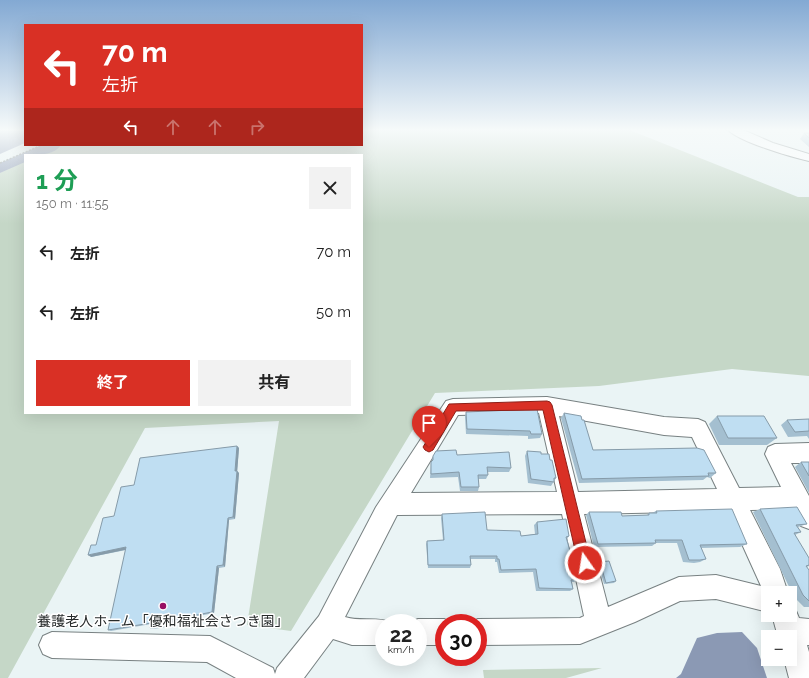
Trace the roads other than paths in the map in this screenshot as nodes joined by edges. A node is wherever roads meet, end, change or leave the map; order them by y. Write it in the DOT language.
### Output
graph roads {
  1 [pos="547,405"];
  2 [pos="809,453"];
  3 [pos="798,498"];
  4 [pos="733,499"];
  5 [pos="570,503"];
  6 [pos="392,504"];
  7 [pos="809,518"];
  8 [pos="774,586"];
  9 [pos="761,598"];
  10 [pos="599,624"];
  11 [pos="328,625"];
  12 [pos="795,626"];
  13 [pos="375,632"];
  14 [pos="487,632"];
  15 [pos="52,645"];
  16 [pos="263,678"];
  17 [pos="287,678"];
  18 [pos="803,678"];
  1 -- 4 [label="street"];
  1 -- 5 [label="street"];
  1 -- 6 [label="street"];
  2 -- 3 [label="street"];
  3 -- 4 [label="street"];
  3 -- 7 [label="street"];
  4 -- 5 [label="street"];
  4 -- 8 [label="street"];
  5 -- 6 [label="street"];
  5 -- 10 [label="street"];
  6 -- 11 [label="street"];
  9 -- 10 [label="street"];
  10 -- 14 [label="street"];
  11 -- 13 [label="street"];
  11 -- 17 [label="street"];
  12 -- 18 [label="street"];
  15 -- 16 [label="street"];
}
